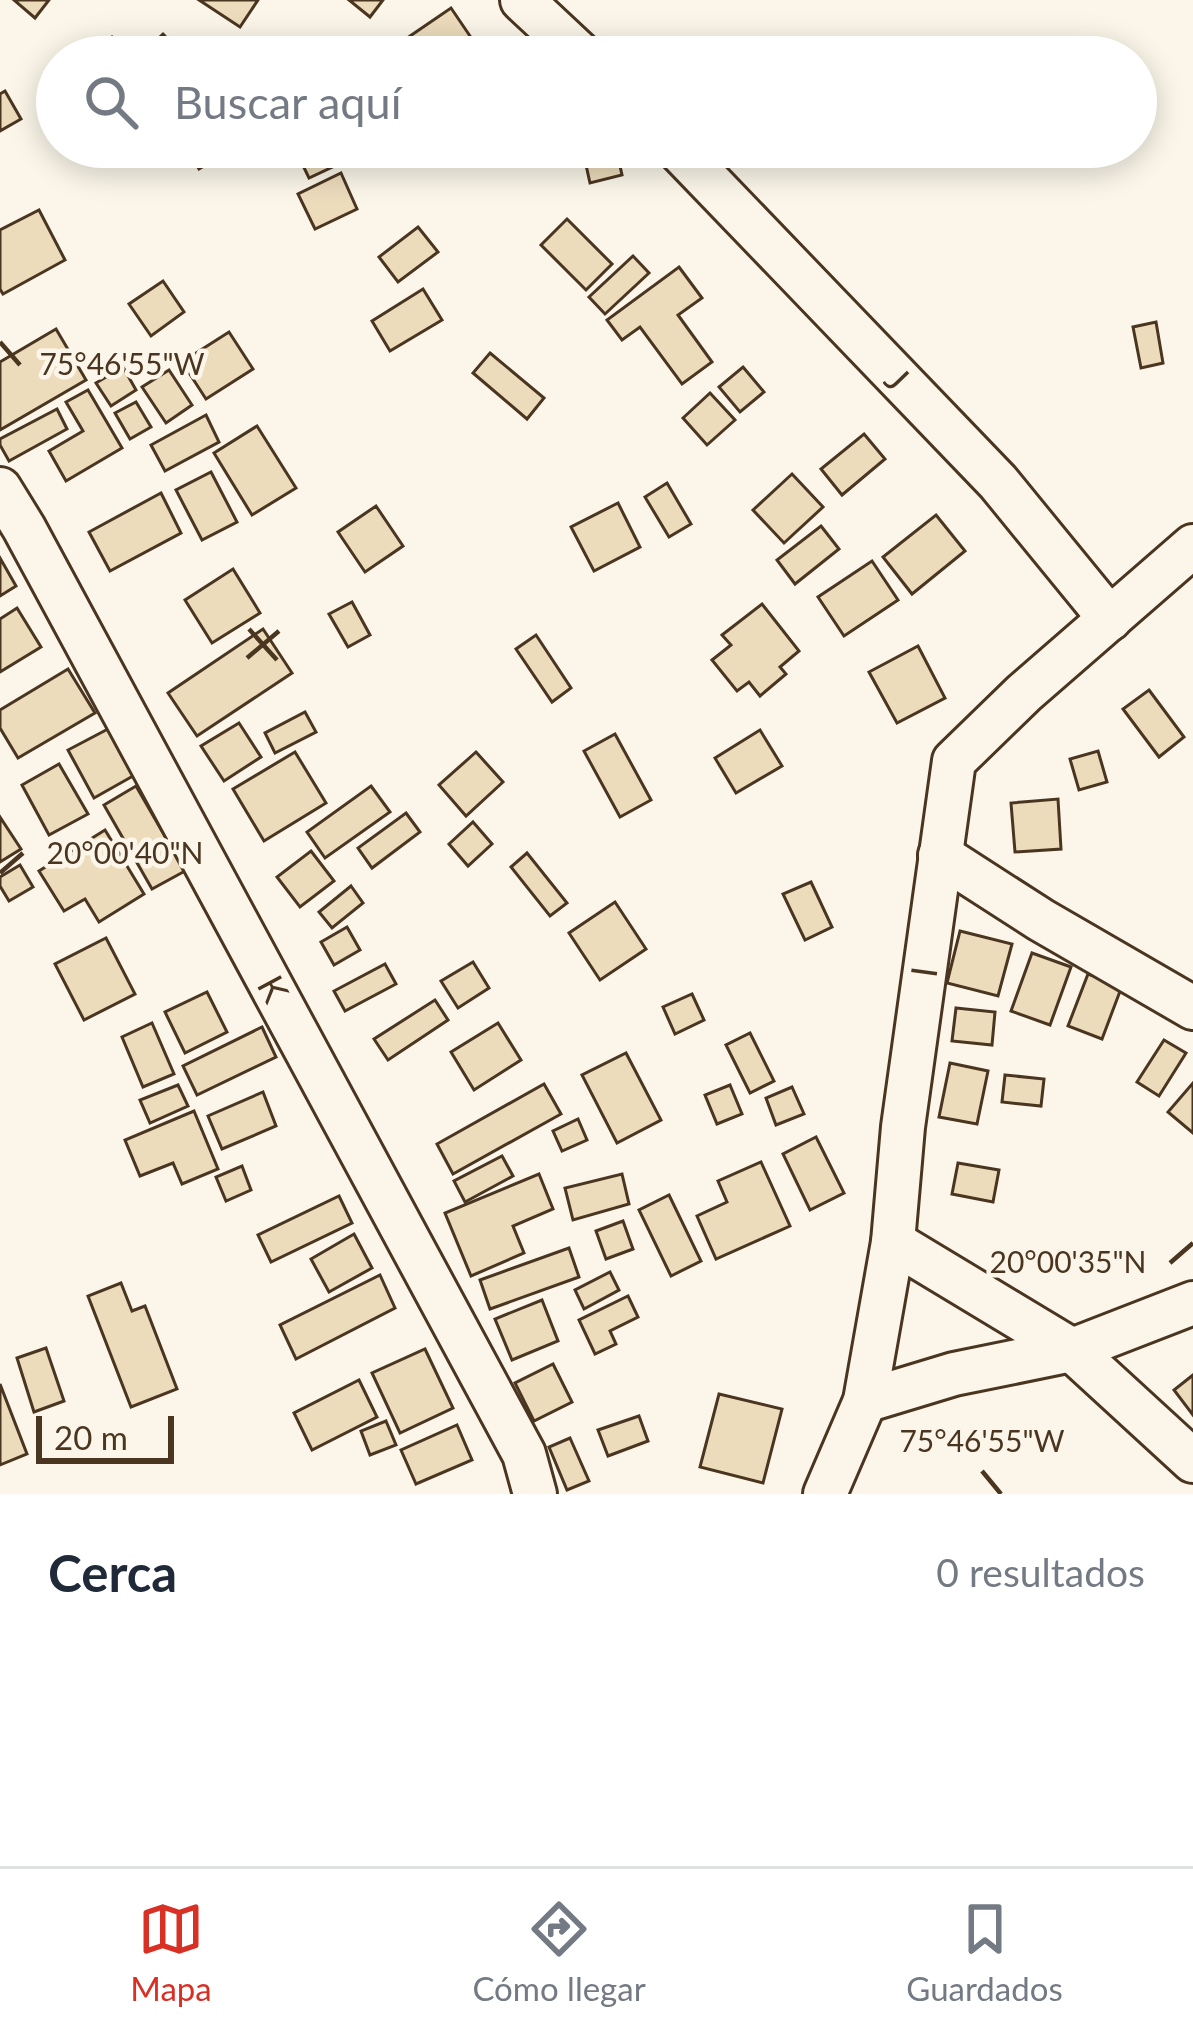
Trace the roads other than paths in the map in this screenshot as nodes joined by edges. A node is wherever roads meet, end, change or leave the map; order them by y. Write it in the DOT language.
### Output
graph roads {
  1 [pos="522,0"];
  2 [pos="561,36"];
  3 [pos="696,168"];
  4 [pos="0,489"];
  5 [pos="1193,546"];
  6 [pos="1110,619"];
  7 [pos="940,855"];
  8 [pos="1193,1008"];
  9 [pos="893,1241"];
  10 [pos="1193,1303"];
  11 [pos="1072,1350"];
  12 [pos="865,1401"];
  13 [pos="1193,1461"];
  14 [pos="535,1494"];
  15 [pos="826,1494"];
  1 -- 2 [label="street"];
  3 -- 6 [label="street, J"];
  4 -- 14 [label="street, K"];
  5 -- 6 [label="street, I"];
  6 -- 7 [label="street, I"];
  7 -- 8 [label="street"];
  7 -- 9 [label="street, I"];
  9 -- 11 [label="street"];
  9 -- 12 [label="street, I"];
  10 -- 11 [label="street"];
  11 -- 12 [label="street"];
  11 -- 13 [label="street"];
  12 -- 15 [label="street, I"];
}
